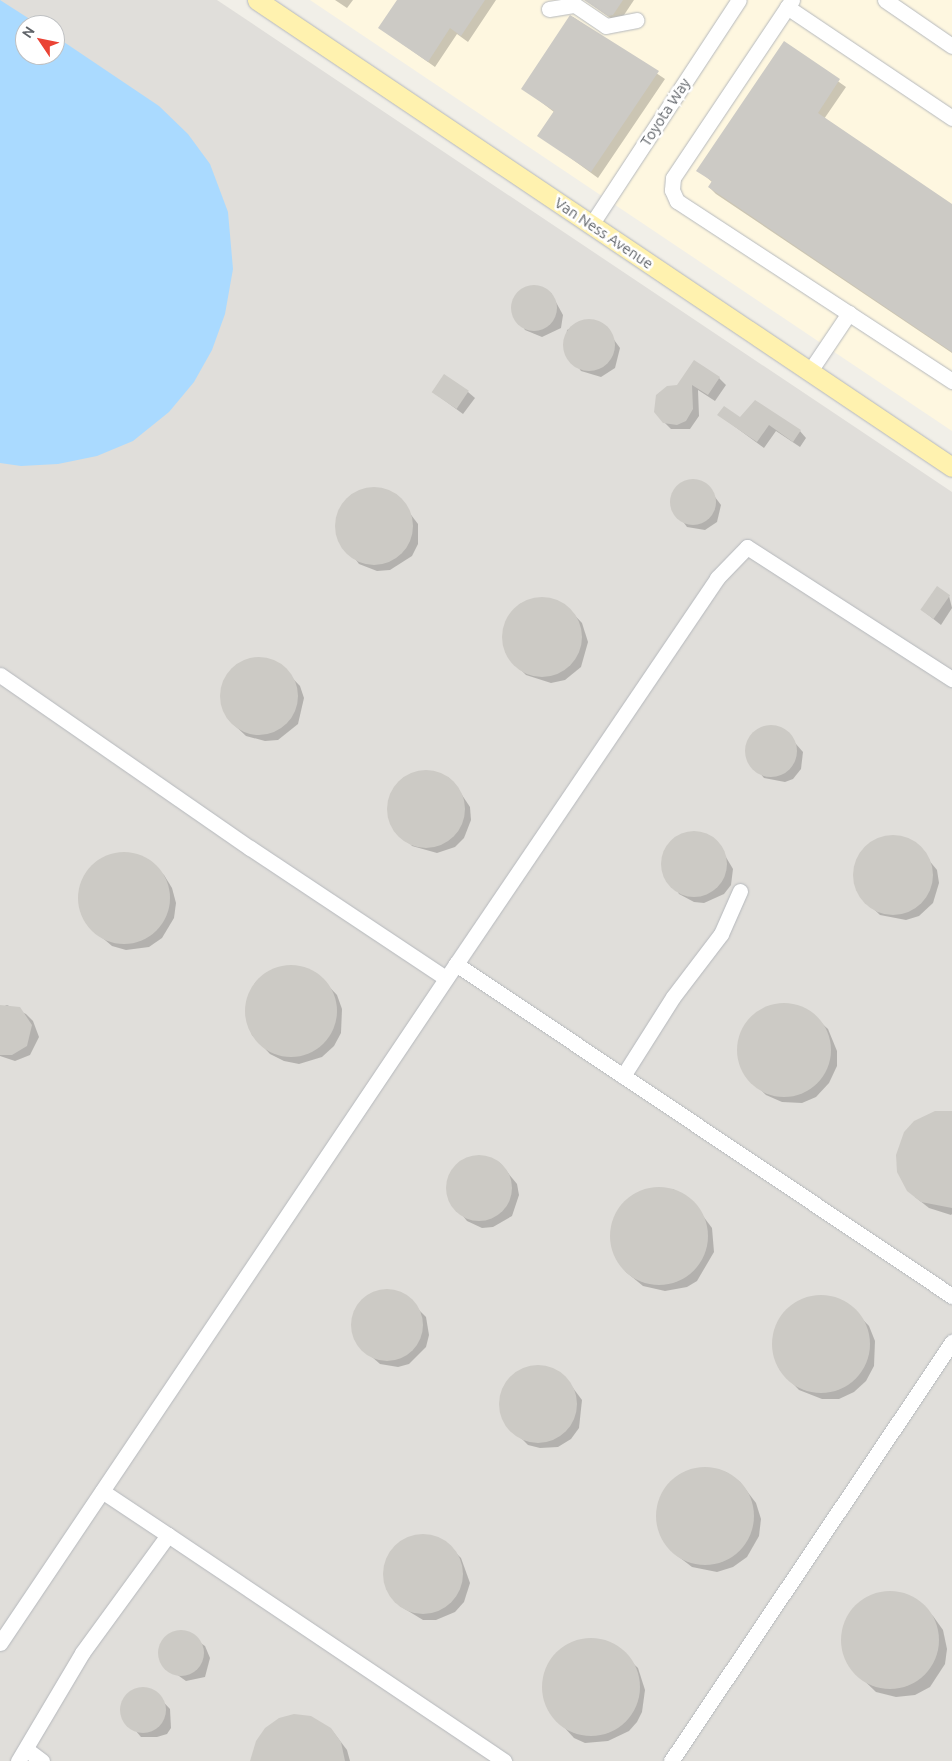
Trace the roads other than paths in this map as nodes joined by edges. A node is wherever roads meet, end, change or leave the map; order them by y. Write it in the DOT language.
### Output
graph roads {
  1 [pos="257,0"];
  2 [pos="739,0"];
  3 [pos="885,0"];
  4 [pos="790,4"];
  5 [pos="550,9"];
  6 [pos="636,20"];
  7 [pos="952,46"];
  8 [pos="952,118"];
  9 [pos="591,224"];
  10 [pos="849,313"];
  11 [pos="810,371"];
  12 [pos="952,381"];
  13 [pos="952,467"];
  14 [pos="0,675"];
  15 [pos="952,679"];
  16 [pos="740,891"];
  17 [pos="456,964"];
  18 [pos="446,978"];
  19 [pos="623,1076"];
  20 [pos="952,1296"];
  21 [pos="952,1342"];
  22 [pos="102,1491"];
  23 [pos="168,1535"];
  24 [pos="0,1643"];
  25 [pos="22,1755"];
  26 [pos="42,1761"];
  27 [pos="504,1761"];
  28 [pos="671,1761"];
  1 -- 9 [label="main road, Van Ness Avenue"];
  2 -- 9 [label="street, Toyota Way"];
  3 -- 7 [label="street"];
  4 -- 8 [label="street"];
  4 -- 10 [label="street"];
  5 -- 6 [label="street"];
  9 -- 11 [label="main road, Van Ness Avenue"];
  10 -- 11 [label="street"];
  10 -- 12 [label="street"];
  11 -- 13 [label="main road, Van Ness Avenue"];
  14 -- 18 [label="street"];
  15 -- 17 [label="street"];
  16 -- 19 [label="street"];
  17 -- 18 [label="street"];
  17 -- 19 [label="street"];
  18 -- 22 [label="street"];
  19 -- 20 [label="street"];
  21 -- 28 [label="street"];
  22 -- 23 [label="street"];
  22 -- 24 [label="street"];
  23 -- 25 [label="street"];
  23 -- 27 [label="street"];
  25 -- 26 [label="street"];
}
